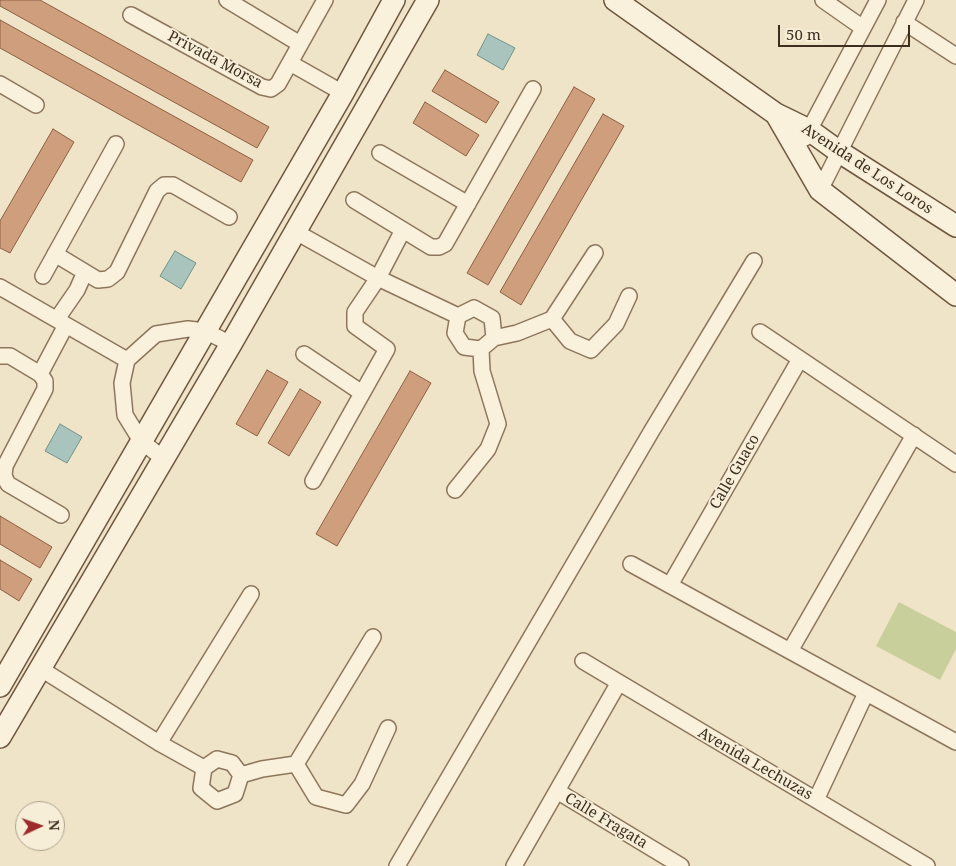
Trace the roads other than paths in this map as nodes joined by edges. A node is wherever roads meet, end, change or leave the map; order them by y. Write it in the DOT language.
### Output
graph roads {
  1 [pos="227,0"];
  2 [pos="325,0"];
  3 [pos="428,0"];
  4 [pos="615,0"];
  5 [pos="823,0"];
  6 [pos="878,0"];
  7 [pos="916,0"];
  8 [pos="392,4"];
  9 [pos="131,14"];
  10 [pos="416,21"];
  11 [pos="904,22"];
  12 [pos="863,28"];
  13 [pos="300,44"];
  14 [pos="956,56"];
  15 [pos="290,63"];
  16 [pos="0,84"];
  17 [pos="533,88"];
  18 [pos="343,93"];
  19 [pos="36,105"];
  20 [pos="776,114"];
  21 [pos="809,130"];
  22 [pos="116,144"];
  23 [pos="838,151"];
  24 [pos="797,152"];
  25 [pos="380,153"];
  26 [pos="820,190"];
  27 [pos="354,200"];
  28 [pos="468,204"];
  29 [pos="229,217"];
  30 [pos="956,226"];
  31 [pos="403,230"];
  32 [pos="296,232"];
  33 [pos="595,252"];
  34 [pos="54,254"];
  35 [pos="754,261"];
  36 [pos="84,272"];
  37 [pos="43,276"];
  38 [pos="378,278"];
  39 [pos="0,286"];
  40 [pos="956,295"];
  41 [pos="628,296"];
  42 [pos="458,316"];
  43 [pos="552,319"];
  44 [pos="62,322"];
  45 [pos="205,331"];
  46 [pos="760,332"];
  47 [pos="494,338"];
  48 [pos="231,344"];
  49 [pos="481,349"];
  50 [pos="304,354"];
  51 [pos="0,356"];
  52 [pos="800,359"];
  53 [pos="127,360"];
  54 [pos="40,374"];
  55 [pos="362,393"];
  56 [pos="914,435"];
  57 [pos="141,441"];
  58 [pos="164,459"];
  59 [pos="956,464"];
  60 [pos="312,481"];
  61 [pos="456,490"];
  62 [pos="61,515"];
  63 [pos="632,564"];
  64 [pos="670,585"];
  65 [pos="251,594"];
  66 [pos="373,637"];
  67 [pos="790,651"];
  68 [pos="583,662"];
  69 [pos="41,669"];
  70 [pos="618,684"];
  71 [pos="0,686"];
  72 [pos="866,693"];
  73 [pos="388,728"];
  74 [pos="0,738"];
  75 [pos="956,742"];
  76 [pos="158,743"];
  77 [pos="296,764"];
  78 [pos="204,768"];
  79 [pos="241,775"];
  80 [pos="557,791"];
  81 [pos="816,800"];
  82 [pos="672,864"];
  83 [pos="397,866"];
  84 [pos="514,866"];
  85 [pos="927,866"];
  1 -- 13 [label="street"];
  2 -- 13 [label="street, Privada Morsa"];
  3 -- 10 [label="main road"];
  4 -- 20 [label="main road, Avenida de Los Loros"];
  5 -- 12 [label="street"];
  6 -- 12 [label="street"];
  7 -- 11 [label="street"];
  8 -- 10 [label="main road"];
  8 -- 18 [label="main road"];
  9 -- 15 [label="street, Privada Morsa"];
  10 -- 32 [label="main road"];
  11 -- 14 [label="street"];
  11 -- 23 [label="street"];
  12 -- 21 [label="street"];
  13 -- 15 [label="street, Privada Morsa"];
  15 -- 18 [label="street"];
  16 -- 19 [label="street"];
  17 -- 28 [label="street"];
  18 -- 45 [label="main road"];
  20 -- 21 [label="main road, Avenida de Los Loros"];
  20 -- 24 [label="main road, Avenida de Los Loros"];
  21 -- 23 [label="main road, Avenida de Los Loros"];
  21 -- 24 [label="street"];
  22 -- 34 [label="street"];
  23 -- 26 [label="street"];
  23 -- 30 [label="main road, Avenida de Los Loros"];
  24 -- 26 [label="main road, Avenida de Los Loros"];
  25 -- 28 [label="street"];
  26 -- 40 [label="main road, Avenida de Los Loros"];
  27 -- 31 [label="street"];
  28 -- 31 [label="street"];
  29 -- 36 [label="street"];
  31 -- 38 [label="street"];
  32 -- 38 [label="street"];
  32 -- 48 [label="main road"];
  33 -- 43 [label="street"];
  34 -- 36 [label="street"];
  34 -- 37 [label="street"];
  35 -- 83 [label="street"];
  36 -- 44 [label="street"];
  38 -- 42 [label="street"];
  38 -- 55 [label="street"];
  39 -- 44 [label="street"];
  41 -- 43 [label="street"];
  42 -- 47 [label="street"];
  42 -- 49 [label="street"];
  43 -- 47 [label="street"];
  44 -- 53 [label="street"];
  44 -- 54 [label="street"];
  45 -- 48 [label="street"];
  45 -- 53 [label="street"];
  45 -- 57 [label="main road"];
  46 -- 52 [label="street"];
  47 -- 49 [label="street"];
  48 -- 58 [label="main road"];
  49 -- 61 [label="street"];
  50 -- 55 [label="street"];
  51 -- 54 [label="street"];
  52 -- 56 [label="street"];
  52 -- 64 [label="street, Calle Guaco"];
  53 -- 57 [label="street"];
  54 -- 62 [label="street"];
  55 -- 60 [label="street"];
  56 -- 59 [label="street"];
  56 -- 67 [label="street"];
  57 -- 58 [label="street"];
  57 -- 71 [label="main road"];
  58 -- 69 [label="main road"];
  63 -- 64 [label="street"];
  64 -- 67 [label="street"];
  65 -- 76 [label="street"];
  66 -- 77 [label="street"];
  67 -- 72 [label="street"];
  68 -- 70 [label="street, Avenida Lechuzas"];
  69 -- 74 [label="main road"];
  69 -- 76 [label="street"];
  70 -- 80 [label="street, Calle Fragata"];
  70 -- 81 [label="street, Avenida Lechuzas"];
  72 -- 75 [label="street"];
  72 -- 81 [label="street"];
  73 -- 77 [label="street"];
  76 -- 78 [label="street"];
  77 -- 79 [label="street"];
  78 -- 79 [label="street"];
  78 -- 79 [label="street"];
  80 -- 82 [label="street, Calle Fragata"];
  80 -- 84 [label="street, Calle Fragata"];
  81 -- 85 [label="street, Avenida Lechuzas"];
}
